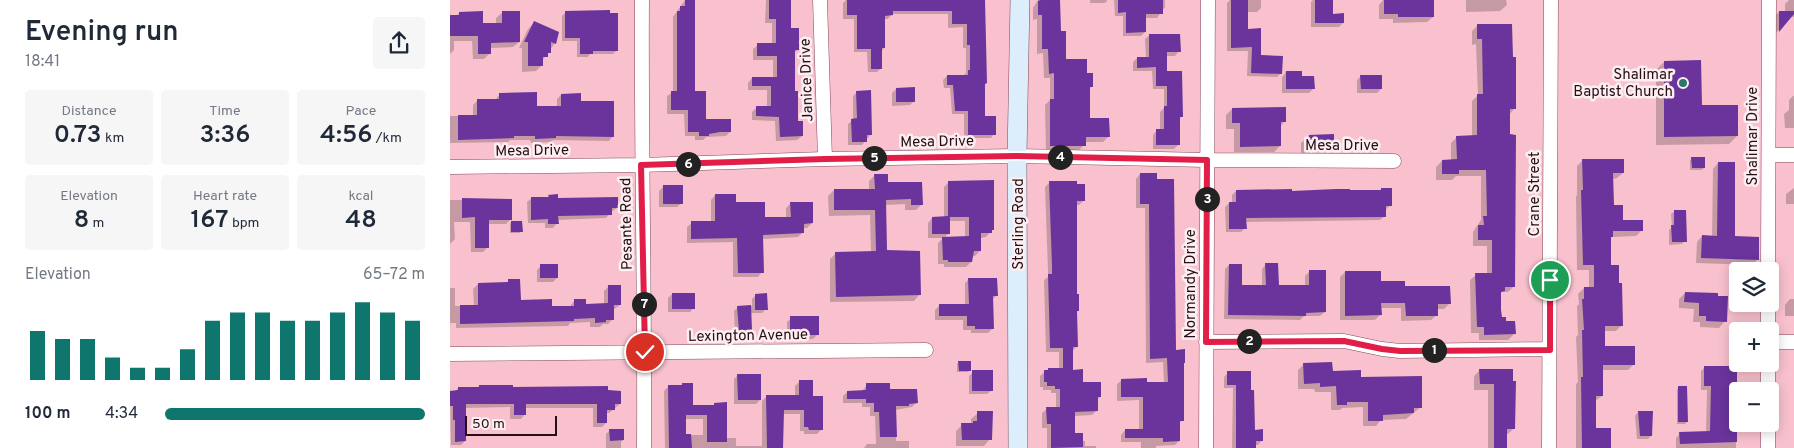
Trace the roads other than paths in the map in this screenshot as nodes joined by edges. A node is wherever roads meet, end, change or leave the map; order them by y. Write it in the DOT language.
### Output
graph roads {
  1 [pos="642,0"];
  2 [pos="820,0"];
  3 [pos="1020,0"];
  4 [pos="1208,0"];
  5 [pos="1551,0"];
  6 [pos="1769,0"];
  7 [pos="1768,155"];
  8 [pos="1794,155"];
  9 [pos="1017,156"];
  10 [pos="825,159"];
  11 [pos="1207,160"];
  12 [pos="1394,161"];
  13 [pos="641,165"];
  14 [pos="450,167"];
  15 [pos="1768,262"];
  16 [pos="1206,342"];
  17 [pos="1779,342"];
  18 [pos="1794,342"];
  19 [pos="926,350"];
  20 [pos="1550,350"];
  21 [pos="645,352"];
  22 [pos="450,354"];
  23 [pos="1768,432"];
  24 [pos="644,448"];
  25 [pos="1018,448"];
  26 [pos="1206,448"];
  27 [pos="1549,448"];
  28 [pos="1768,448"];
  1 -- 13 [label="street, Pesante Road"];
  2 -- 10 [label="street, Janice Drive"];
  3 -- 9 [label="street, Sterling Road"];
  4 -- 11 [label="street, Normandy Drive"];
  5 -- 20 [label="street, Crane Street"];
  6 -- 7 [label="street, Shalimar Drive"];
  7 -- 8 [label="street"];
  7 -- 15 [label="street, Shalimar Drive"];
  9 -- 10 [label="street, Mesa Drive"];
  9 -- 11 [label="street, Mesa Drive"];
  9 -- 25 [label="street, Sterling Road"];
  10 -- 13 [label="street, Mesa Drive"];
  11 -- 12 [label="street, Mesa Drive"];
  11 -- 16 [label="street, Normandy Drive"];
  13 -- 14 [label="street, Mesa Drive"];
  13 -- 21 [label="street, Pesante Road"];
  16 -- 20 [label="street"];
  16 -- 26 [label="street, Normandy Drive"];
  17 -- 18 [label="street"];
  19 -- 21 [label="street, Lexington Avenue"];
  20 -- 27 [label="street, Crane Street"];
  21 -- 22 [label="street, Lexington Avenue"];
  21 -- 24 [label="street, Pesante Road"];
  23 -- 28 [label="street"];
}
